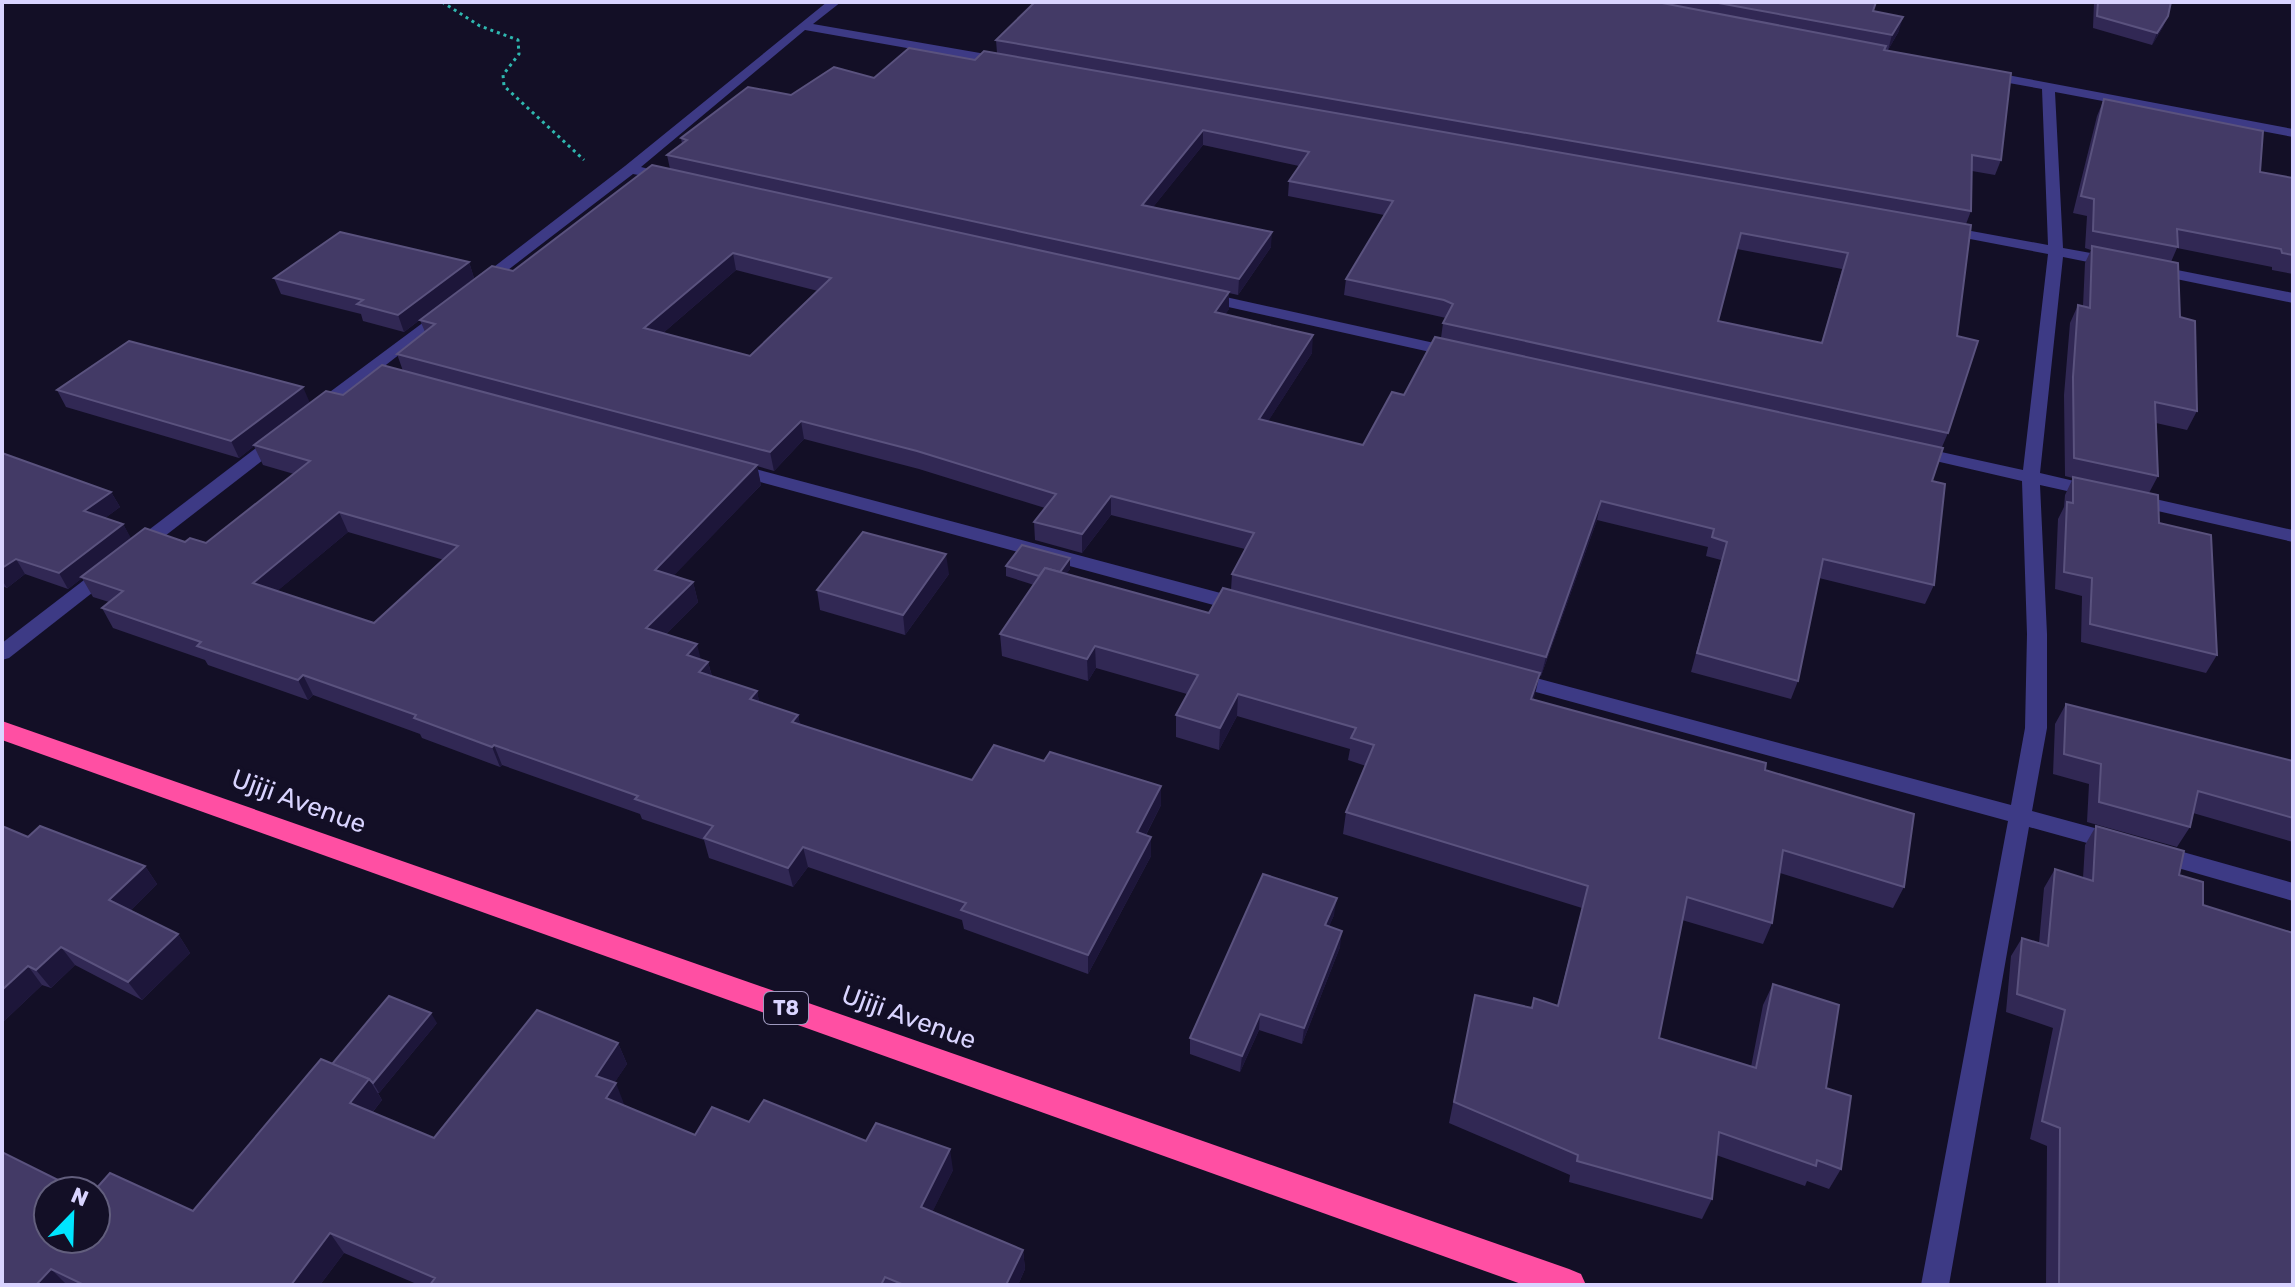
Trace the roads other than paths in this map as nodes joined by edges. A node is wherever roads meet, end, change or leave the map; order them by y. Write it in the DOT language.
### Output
graph roads {
  1 [pos="835,2"];
  2 [pos="802,26"];
  3 [pos="1022,65"];
  4 [pos="1970,72"];
  5 [pos="2048,87"];
  6 [pos="2293,133"];
  7 [pos="630,169"];
  8 [pos="693,183"];
  9 [pos="1930,228"];
  10 [pos="2056,250"];
  11 [pos="1192,295"];
  12 [pos="2293,298"];
  13 [pos="1472,356"];
  14 [pos="368,370"];
  15 [pos="399,379"];
  16 [pos="1891,446"];
  17 [pos="707,462"];
  18 [pos="2031,476"];
  19 [pos="2293,536"];
  20 [pos="1262,611"];
  21 [pos="2,653"];
  22 [pos="1493,673"];
  23 [pos="2,730"];
  24 [pos="2018,814"];
  25 [pos="2293,892"];
  26 [pos="1569,1285"];
  27 [pos="1935,1285"];
  1 -- 2 [label="street"];
  2 -- 3 [label="street"];
  2 -- 7 [label="street"];
  4 -- 5 [label="street"];
  5 -- 6 [label="street"];
  5 -- 10 [label="street"];
  7 -- 8 [label="street"];
  7 -- 14 [label="street"];
  9 -- 10 [label="street"];
  10 -- 12 [label="street"];
  10 -- 18 [label="street"];
  11 -- 13 [label="street"];
  14 -- 15 [label="street"];
  14 -- 21 [label="street"];
  16 -- 18 [label="street"];
  17 -- 20 [label="street"];
  18 -- 19 [label="street"];
  18 -- 24 [label="street"];
  22 -- 24 [label="street"];
  23 -- 26 [label="highway, Ujiji Avenue / T8"];
  24 -- 25 [label="street"];
  24 -- 27 [label="street"];
}
